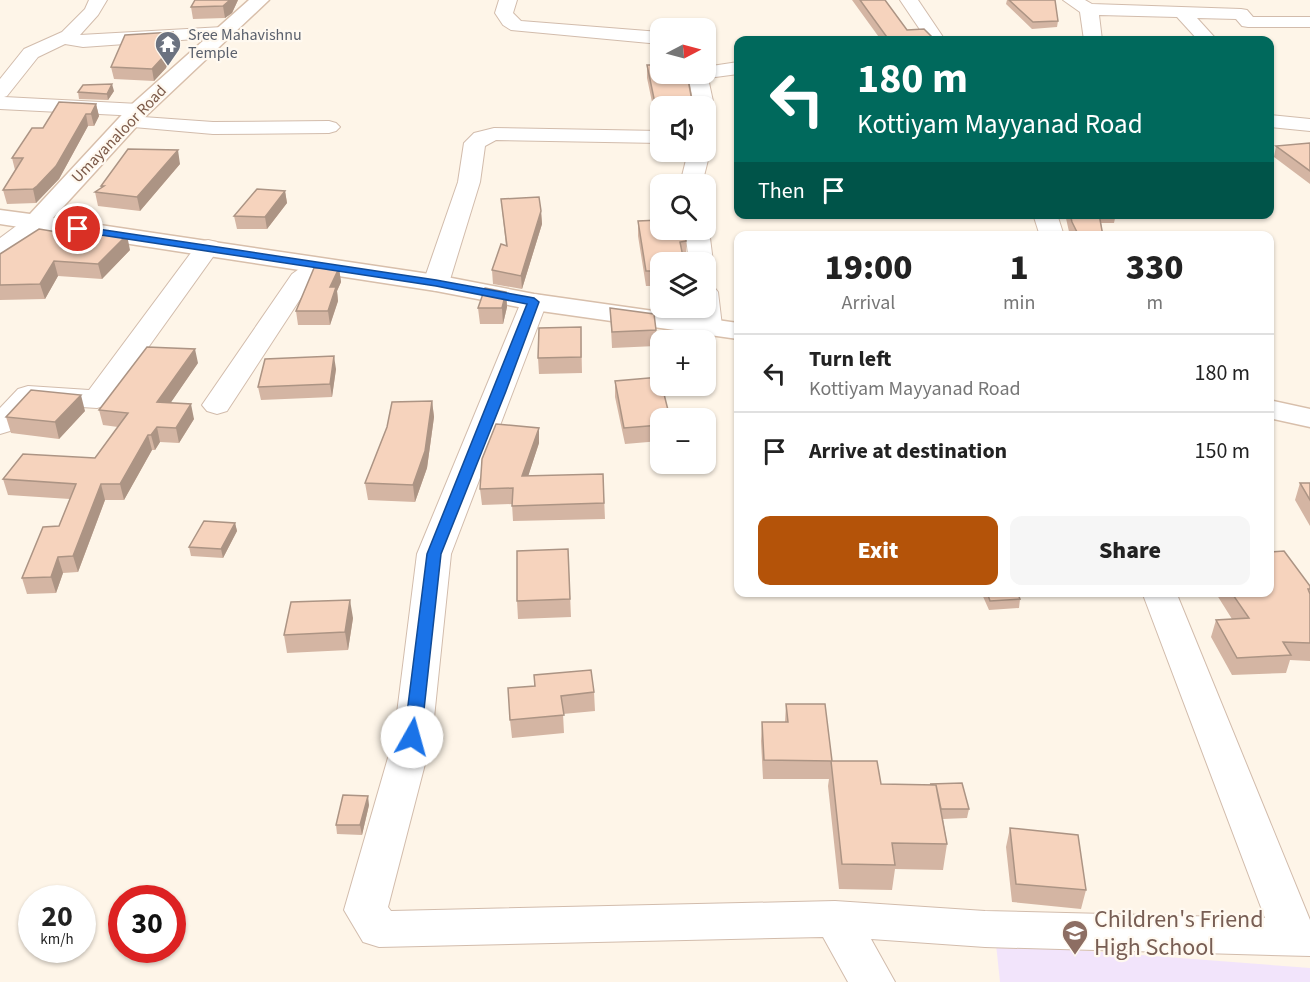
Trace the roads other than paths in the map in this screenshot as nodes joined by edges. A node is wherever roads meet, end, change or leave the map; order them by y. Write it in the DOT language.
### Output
graph roads {
  1 [pos="98,0"];
  2 [pos="260,0"];
  3 [pos="508,0"];
  4 [pos="909,0"];
  5 [pos="1072,0"];
  6 [pos="1089,9"];
  7 [pos="1182,12"];
  8 [pos="1310,22"];
  9 [pos="223,32"];
  10 [pos="69,36"];
  11 [pos="933,36"];
  12 [pos="1092,36"];
  13 [pos="1204,36"];
  14 [pos="650,37"];
  15 [pos="734,69"];
  16 [pos="716,72"];
  17 [pos="0,92"];
  18 [pos="0,103"];
  19 [pos="134,116"];
  20 [pos="1274,121"];
  21 [pos="1310,125"];
  22 [pos="329,127"];
  23 [pos="650,137"];
  24 [pos="0,217"];
  25 [pos="35,223"];
  26 [pos="208,247"];
  27 [pos="0,250"];
  28 [pos="318,267"];
  29 [pos="436,283"];
  30 [pos="534,302"];
  31 [pos="709,318"];
  32 [pos="710,326"];
  33 [pos="734,329"];
  34 [pos="217,405"];
  35 [pos="1274,410"];
  36 [pos="1310,418"];
  37 [pos="0,425"];
  38 [pos="1161,597"];
  39 [pos="1302,938"];
  40 [pos="852,957"];
  1 -- 10 [label="street"];
  2 -- 9 [label="main road, Umayanaloor Road"];
  3 -- 14 [label="street"];
  4 -- 11 [label="street"];
  5 -- 6 [label="street"];
  6 -- 7 [label="street"];
  6 -- 12 [label="street"];
  7 -- 8 [label="street"];
  7 -- 13 [label="street"];
  9 -- 10 [label="street"];
  9 -- 19 [label="main road, Umayanaloor Road"];
  10 -- 17 [label="street"];
  15 -- 16 [label="street"];
  18 -- 19 [label="street"];
  19 -- 22 [label="street"];
  19 -- 25 [label="main road, Umayanaloor Road"];
  20 -- 21 [label="street"];
  23 -- 29 [label="street"];
  24 -- 25 [label="main road"];
  25 -- 26 [label="main road"];
  25 -- 27 [label="street"];
  26 -- 28 [label="main road"];
  26 -- 37 [label="street"];
  28 -- 29 [label="main road"];
  28 -- 34 [label="street"];
  29 -- 30 [label="main road"];
  30 -- 32 [label="main road"];
  30 -- 40 [label="street"];
  31 -- 32 [label="street"];
  32 -- 33 [label="main road"];
  35 -- 36 [label="main road"];
  38 -- 39 [label="street"];
  39 -- 40 [label="street"];
}
